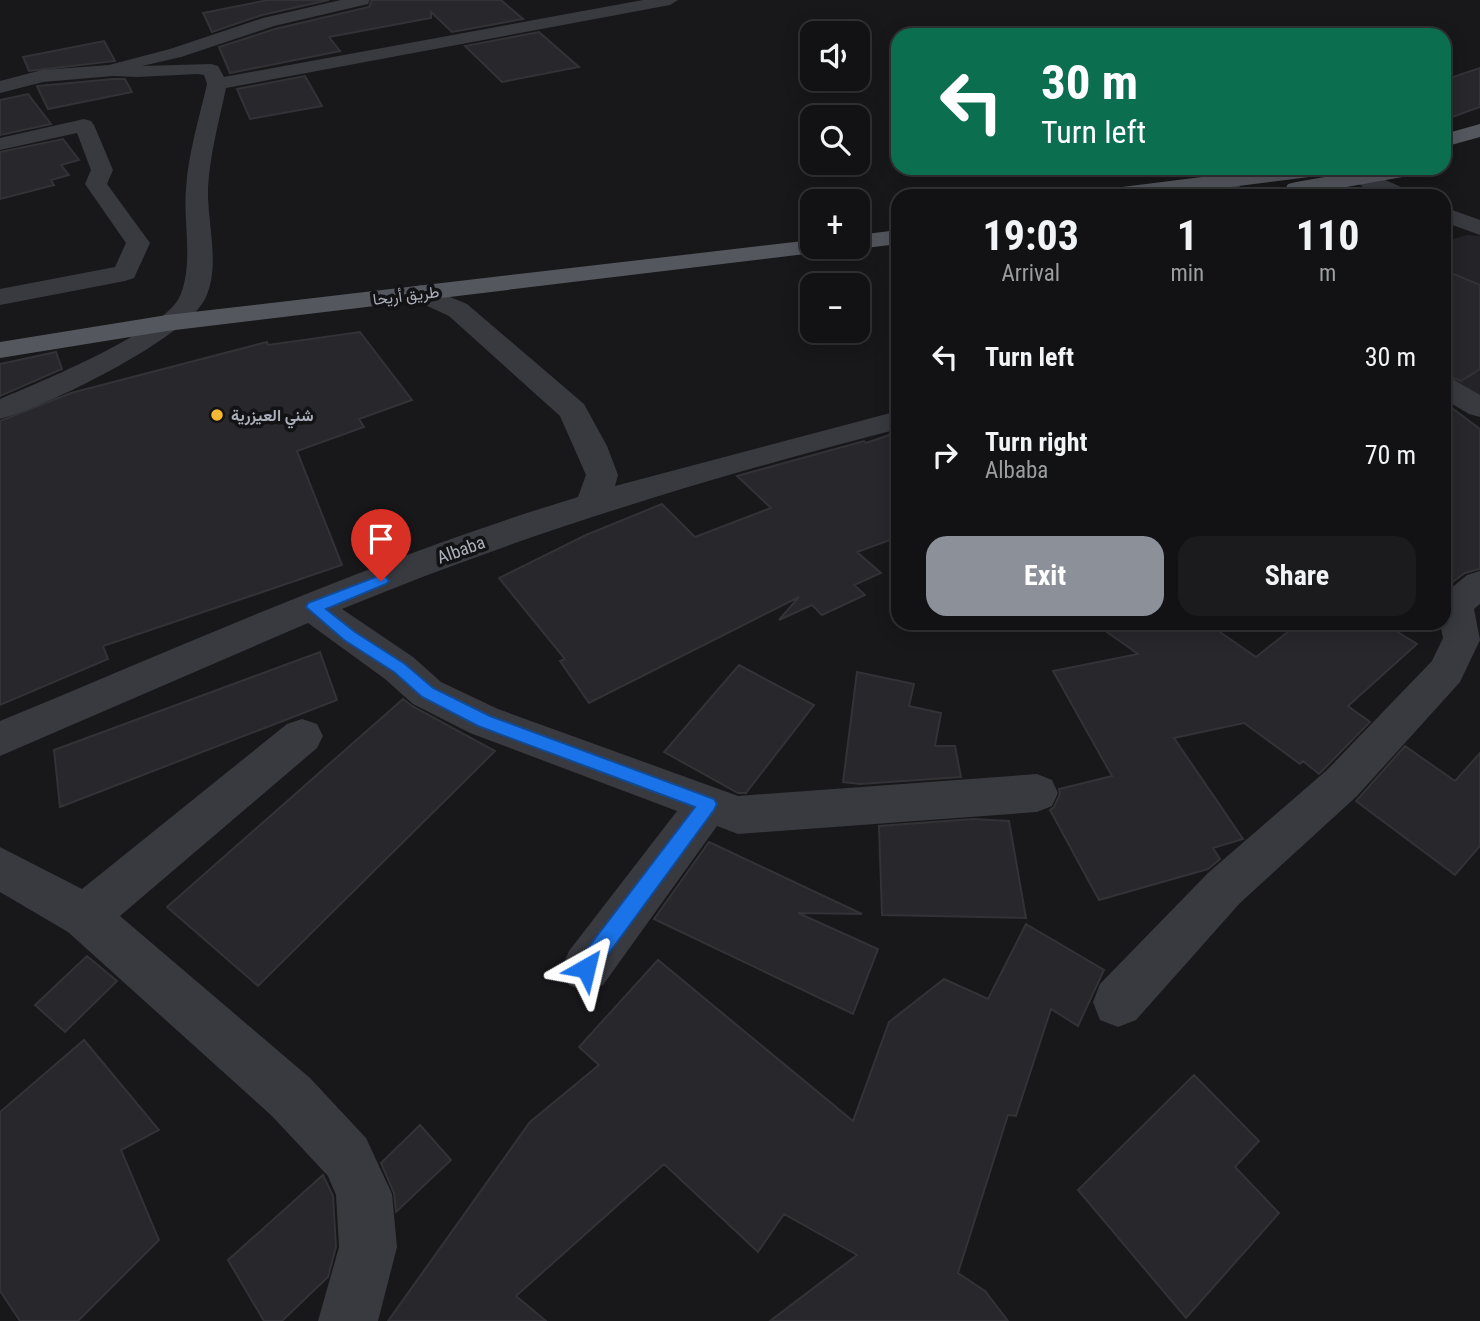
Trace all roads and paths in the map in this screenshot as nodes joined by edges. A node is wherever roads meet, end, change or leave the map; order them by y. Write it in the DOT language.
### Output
graph roads {
  1 [pos="362,0"];
  2 [pos="670,0"];
  3 [pos="113,70"];
  4 [pos="217,83"];
  5 [pos="0,87"];
  6 [pos="1480,130"];
  7 [pos="1451,139"];
  8 [pos="0,144"];
  9 [pos="1480,149"];
  10 [pos="1451,158"];
  11 [pos="1299,175"];
  12 [pos="1380,175"];
  13 [pos="1365,178"];
  14 [pos="1246,189"];
  15 [pos="1263,189"];
  16 [pos="1388,189"];
  17 [pos="1451,217"];
  18 [pos="891,221"];
  19 [pos="870,224"];
  20 [pos="1479,228"];
  21 [pos="1451,230"];
  22 [pos="800,231"];
  23 [pos="891,238"];
  24 [pos="870,240"];
  25 [pos="800,249"];
  26 [pos="421,293"];
  27 [pos="0,297"];
  28 [pos="191,301"];
  29 [pos="167,323"];
  30 [pos="0,333"];
  31 [pos="0,350"];
  32 [pos="1451,390"];
  33 [pos="1480,408"];
  34 [pos="0,410"];
  35 [pos="891,422"];
  36 [pos="592,506"];
  37 [pos="1480,584"];
  38 [pos="313,607"];
  39 [pos="1471,639"];
  40 [pos="302,736"];
  41 [pos="0,739"];
  42 [pos="1037,793"];
  43 [pos="708,804"];
  44 [pos="0,868"];
  45 [pos="85,916"];
  46 [pos="586,968"];
  47 [pos="1118,1002"];
  48 [pos="348,1321"];
  1 -- 3 [label="street"];
  2 -- 4 [label="street"];
  3 -- 4 [label="street"];
  3 -- 5 [label="street"];
  4 -- 28 [label="street"];
  6 -- 7 [label="main road"];
  8 -- 27 [label="street"];
  9 -- 10 [label="main road"];
  11 -- 14 [label="main road"];
  12 -- 13 [label="main road"];
  13 -- 15 [label="main road"];
  13 -- 16 [label="street"];
  17 -- 20 [label="street"];
  18 -- 19 [label="main road"];
  20 -- 21 [label="street"];
  22 -- 28 [label="main road, طريق أريحا"];
  23 -- 24 [label="main road"];
  25 -- 26 [label="main road, طريق أريحا"];
  26 -- 29 [label="main road, طريق أريحا"];
  26 -- 36 [label="street"];
  28 -- 29 [label="street"];
  28 -- 30 [label="main road, طريق أريحا"];
  29 -- 31 [label="main road, طريق أريحا"];
  29 -- 34 [label="street"];
  32 -- 33 [label="street"];
  35 -- 36 [label="street, Albaba"];
  36 -- 38 [label="street, Albaba"];
  37 -- 39 [label="street"];
  38 -- 41 [label="street, Albaba"];
  38 -- 43 [label="street"];
  39 -- 47 [label="street"];
  40 -- 45 [label="street"];
  42 -- 43 [label="street"];
  43 -- 46 [label="street"];
  44 -- 45 [label="street"];
  45 -- 48 [label="street"];
}
